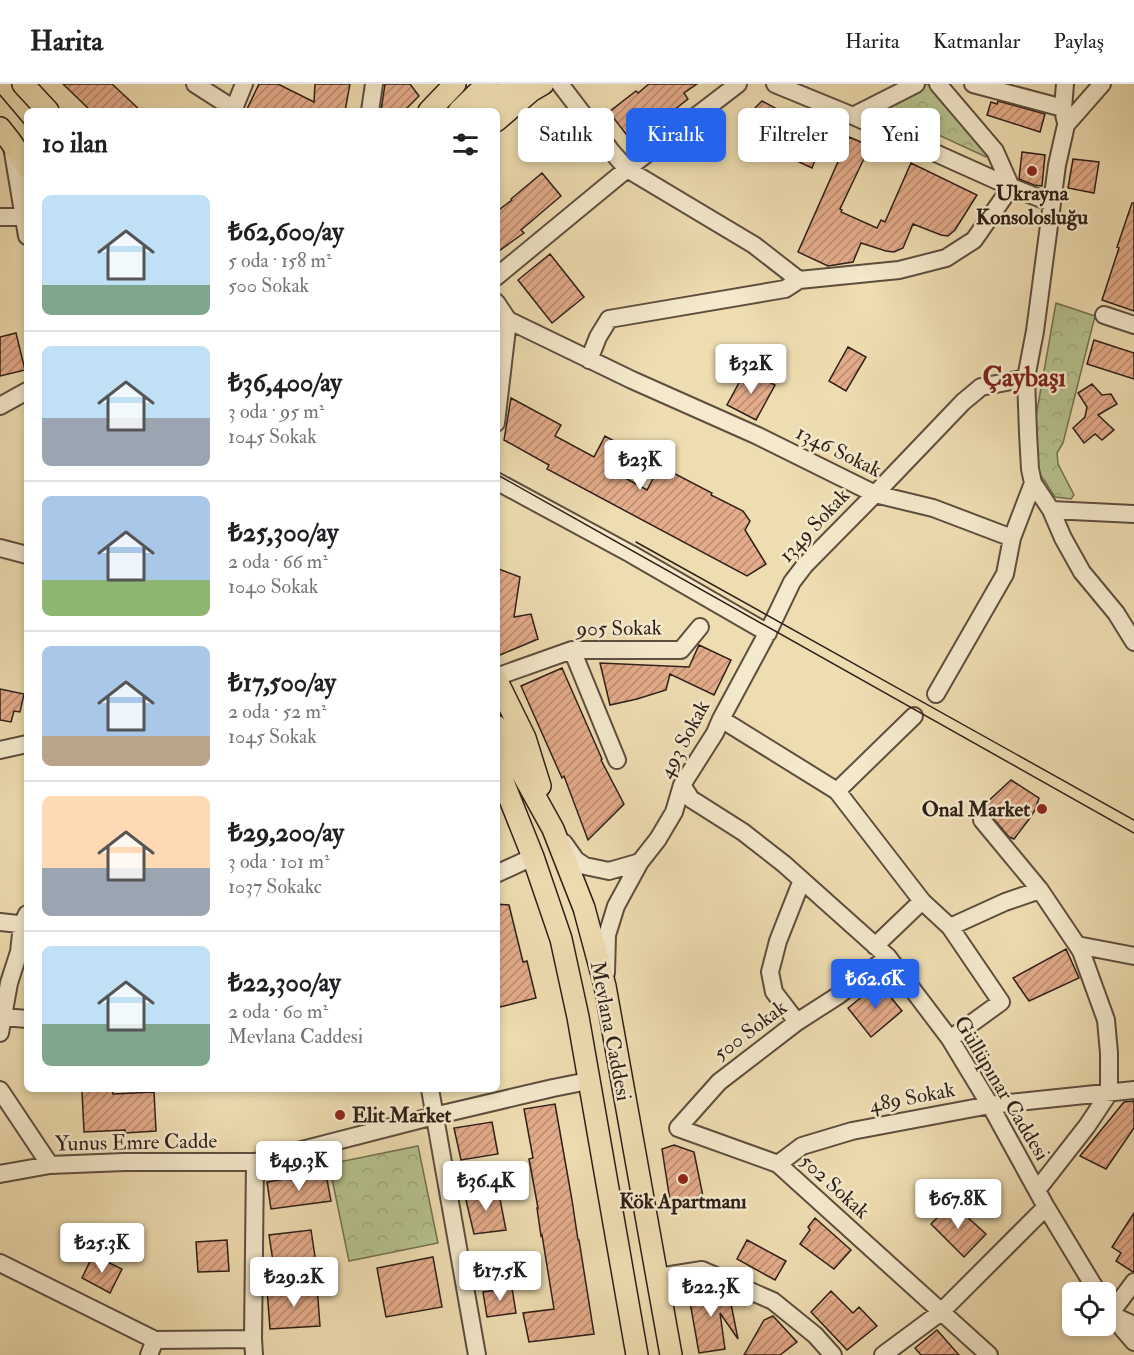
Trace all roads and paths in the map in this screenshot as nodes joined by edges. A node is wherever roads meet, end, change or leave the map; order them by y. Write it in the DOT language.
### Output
graph roads {
  1 [pos="23,84"];
  2 [pos="195,84"];
  3 [pos="244,84"];
  4 [pos="374,84"];
  5 [pos="455,84"];
  6 [pos="487,84"];
  7 [pos="514,84"];
  8 [pos="543,84"];
  9 [pos="560,84"];
  10 [pos="738,84"];
  11 [pos="776,84"];
  12 [pos="916,84"];
  13 [pos="938,84"];
  14 [pos="973,84"];
  15 [pos="1065,84"];
  16 [pos="1102,84"];
  17 [pos="45,108"];
  18 [pos="230,108"];
  19 [pos="234,108"];
  20 [pos="370,108"];
  21 [pos="432,108"];
  22 [pos="462,108"];
  23 [pos="487,108"];
  24 [pos="854,116"];
  25 [pos="1065,117"];
  26 [pos="500,118"];
  27 [pos="6,135"];
  28 [pos="24,162"];
  29 [pos="627,169"];
  30 [pos="1011,187"];
  31 [pos="1052,203"];
  32 [pos="0,217"];
  33 [pos="24,217"];
  34 [pos="500,274"];
  35 [pos="799,280"];
  36 [pos="500,308"];
  37 [pos="1104,315"];
  38 [pos="508,320"];
  39 [pos="1134,326"];
  40 [pos="589,360"];
  41 [pos="1026,378"];
  42 [pos="500,389"];
  43 [pos="24,393"];
  44 [pos="0,412"];
  45 [pos="500,483"];
  46 [pos="1033,483"];
  47 [pos="875,494"];
  48 [pos="1051,510"];
  49 [pos="1134,513"];
  50 [pos="1012,538"];
  51 [pos="0,548"];
  52 [pos="24,554"];
  53 [pos="700,627"];
  54 [pos="767,634"];
  55 [pos="1134,642"];
  56 [pos="572,650"];
  57 [pos="500,677"];
  58 [pos="500,686"];
  59 [pos="936,694"];
  60 [pos="914,716"];
  61 [pos="721,719"];
  62 [pos="500,733"];
  63 [pos="24,745"];
  64 [pos="0,750"];
  65 [pos="617,760"];
  66 [pos="500,774"];
  67 [pos="682,785"];
  68 [pos="837,791"];
  69 [pos="500,801"];
  70 [pos="982,820"];
  71 [pos="554,829"];
  72 [pos="524,835"];
  73 [pos="533,857"];
  74 [pos="640,862"];
  75 [pos="500,872"];
  76 [pos="802,880"];
  77 [pos="1040,890"];
  78 [pos="922,901"];
  79 [pos="24,921"];
  80 [pos="0,922"];
  81 [pos="24,926"];
  82 [pos="950,927"];
  83 [pos="1077,945"];
  84 [pos="881,951"];
  85 [pos="1134,956"];
  86 [pos="605,986"];
  87 [pos="24,1020"];
  88 [pos="797,1022"];
  89 [pos="2,1025"];
  90 [pos="950,1039"];
  91 [pos="588,1082"];
  92 [pos="0,1090"];
  93 [pos="1134,1090"];
  94 [pos="430,1092"];
  95 [pos="1108,1093"];
  96 [pos="990,1105"];
  97 [pos="434,1116"];
  98 [pos="678,1128"];
  99 [pos="255,1162"];
  100 [pos="778,1164"];
  101 [pos="50,1165"];
  102 [pos="0,1174"];
  103 [pos="1037,1190"];
  104 [pos="1046,1207"];
  105 [pos="0,1263"];
  106 [pos="658,1277"];
  107 [pos="1091,1282"];
  108 [pos="1134,1282"];
  109 [pos="1116,1301"];
  110 [pos="941,1312"];
  111 [pos="1116,1315"];
  112 [pos="1116,1320"];
  113 [pos="1134,1325"];
  114 [pos="1134,1342"];
  115 [pos="152,1347"];
  116 [pos="253,1347"];
  117 [pos="892,1352"];
  118 [pos="477,1355"];
  119 [pos="636,1355"];
  120 [pos="671,1355"];
  121 [pos="833,1355"];
  122 [pos="989,1355"];
  1 -- 17 [label="main road"];
  2 -- 18 [label="street"];
  3 -- 19 [label="street"];
  4 -- 20 [label="street"];
  5 -- 21 [label="main road"];
  6 -- 22 [label="main road"];
  7 -- 23 [label="main road"];
  8 -- 26 [label="main road"];
  9 -- 29 [label="street"];
  10 -- 29 [label="street"];
  11 -- 24 [label="street"];
  12 -- 24 [label="street"];
  13 -- 30 [label="street"];
  14 -- 25 [label="street"];
  15 -- 25 [label="street"];
  16 -- 25 [label="street"];
  24 -- 30 [label="street"];
  25 -- 31 [label="street"];
  27 -- 28 [label="main road"];
  27 -- 33 [label="street"];
  29 -- 34 [label="street"];
  29 -- 35 [label="street"];
  30 -- 31 [label="street"];
  30 -- 35 [label="street"];
  31 -- 41 [label="street"];
  32 -- 33 [label="street"];
  35 -- 40 [label="street"];
  36 -- 38 [label="street"];
  37 -- 39 [label="street"];
  38 -- 40 [label="street, 1346 Sokak"];
  38 -- 42 [label="street"];
  40 -- 47 [label="street, 1346 Sokak"];
  41 -- 46 [label="street"];
  41 -- 47 [label="street, 1349 Sokak"];
  43 -- 44 [label="street"];
  45 -- 54 [label="street"];
  46 -- 48 [label="street"];
  46 -- 50 [label="street"];
  47 -- 50 [label="street, 1346 Sokak"];
  47 -- 54 [label="street, 1349 Sokak"];
  48 -- 49 [label="street"];
  48 -- 55 [label="street"];
  50 -- 59 [label="street"];
  51 -- 52 [label="street"];
  53 -- 56 [label="street, 905 Sokak"];
  54 -- 61 [label="street, 493 Sokak"];
  56 -- 57 [label="street, 905 Sokak"];
  56 -- 65 [label="street"];
  58 -- 71 [label="main road"];
  60 -- 68 [label="street"];
  61 -- 67 [label="street, 493 Sokak"];
  61 -- 68 [label="street"];
  62 -- 71 [label="main road, Mevlana Caddesi"];
  63 -- 64 [label="street"];
  66 -- 72 [label="main road, Mevlana Caddesi"];
  67 -- 74 [label="street, 493 Sokak"];
  67 -- 76 [label="street, Güllüpınar Caddesi"];
  68 -- 78 [label="street"];
  69 -- 72 [label="main road"];
  70 -- 77 [label="street"];
  71 -- 74 [label="street"];
  71 -- 86 [label="main road, Mevlana Caddesi"];
  72 -- 73 [label="main road, Mevlana Caddesi"];
  73 -- 75 [label="street"];
  73 -- 91 [label="main road, Mevlana Caddesi"];
  74 -- 86 [label="street, 493 Sokak"];
  76 -- 84 [label="street, Güllüpınar Caddesi"];
  76 -- 88 [label="street"];
  77 -- 82 [label="street"];
  77 -- 83 [label="street"];
  78 -- 82 [label="street"];
  78 -- 84 [label="street, 500 Sokak"];
  79 -- 80 [label="street"];
  81 -- 89 [label="street"];
  82 -- 90 [label="street"];
  83 -- 85 [label="street"];
  83 -- 95 [label="street"];
  84 -- 88 [label="street, 500 Sokak"];
  84 -- 90 [label="street, Güllüpınar Caddesi"];
  86 -- 106 [label="main road, Mevlana Caddesi"];
  87 -- 89 [label="street"];
  88 -- 98 [label="street, 500 Sokak"];
  90 -- 96 [label="street, Güllüpınar Caddesi"];
  91 -- 97 [label="street, Yunus Emre Cadde"];
  91 -- 119 [label="main road, Mevlana Caddesi"];
  92 -- 101 [label="street"];
  93 -- 95 [label="street, 489 Sokak"];
  94 -- 97 [label="street"];
  95 -- 96 [label="street, 489 Sokak"];
  95 -- 103 [label="street"];
  96 -- 100 [label="street, 489 Sokak"];
  96 -- 103 [label="street, Güllüpınar Caddesi"];
  97 -- 99 [label="street, Yunus Emre Cadde"];
  97 -- 118 [label="street"];
  98 -- 100 [label="street, 502 Sokak"];
  99 -- 101 [label="street, Yunus Emre Cadde"];
  99 -- 116 [label="street"];
  100 -- 110 [label="street, 502 Sokak"];
  101 -- 102 [label="street, Yunus Emre Cadde"];
  103 -- 104 [label="street, Güllüpınar Caddesi"];
  104 -- 107 [label="street, Güllüpınar Caddesi"];
  104 -- 110 [label="street"];
  105 -- 115 [label="street"];
  106 -- 120 [label="main road, Mevlana Caddesi"];
  106 -- 121 [label="street"];
  108 -- 109 [label="street"];
  110 -- 117 [label="street"];
  110 -- 122 [label="street, 502 Sokak"];
  111 -- 113 [label="street"];
  112 -- 114 [label="street"];
  115 -- 116 [label="street"];
}
